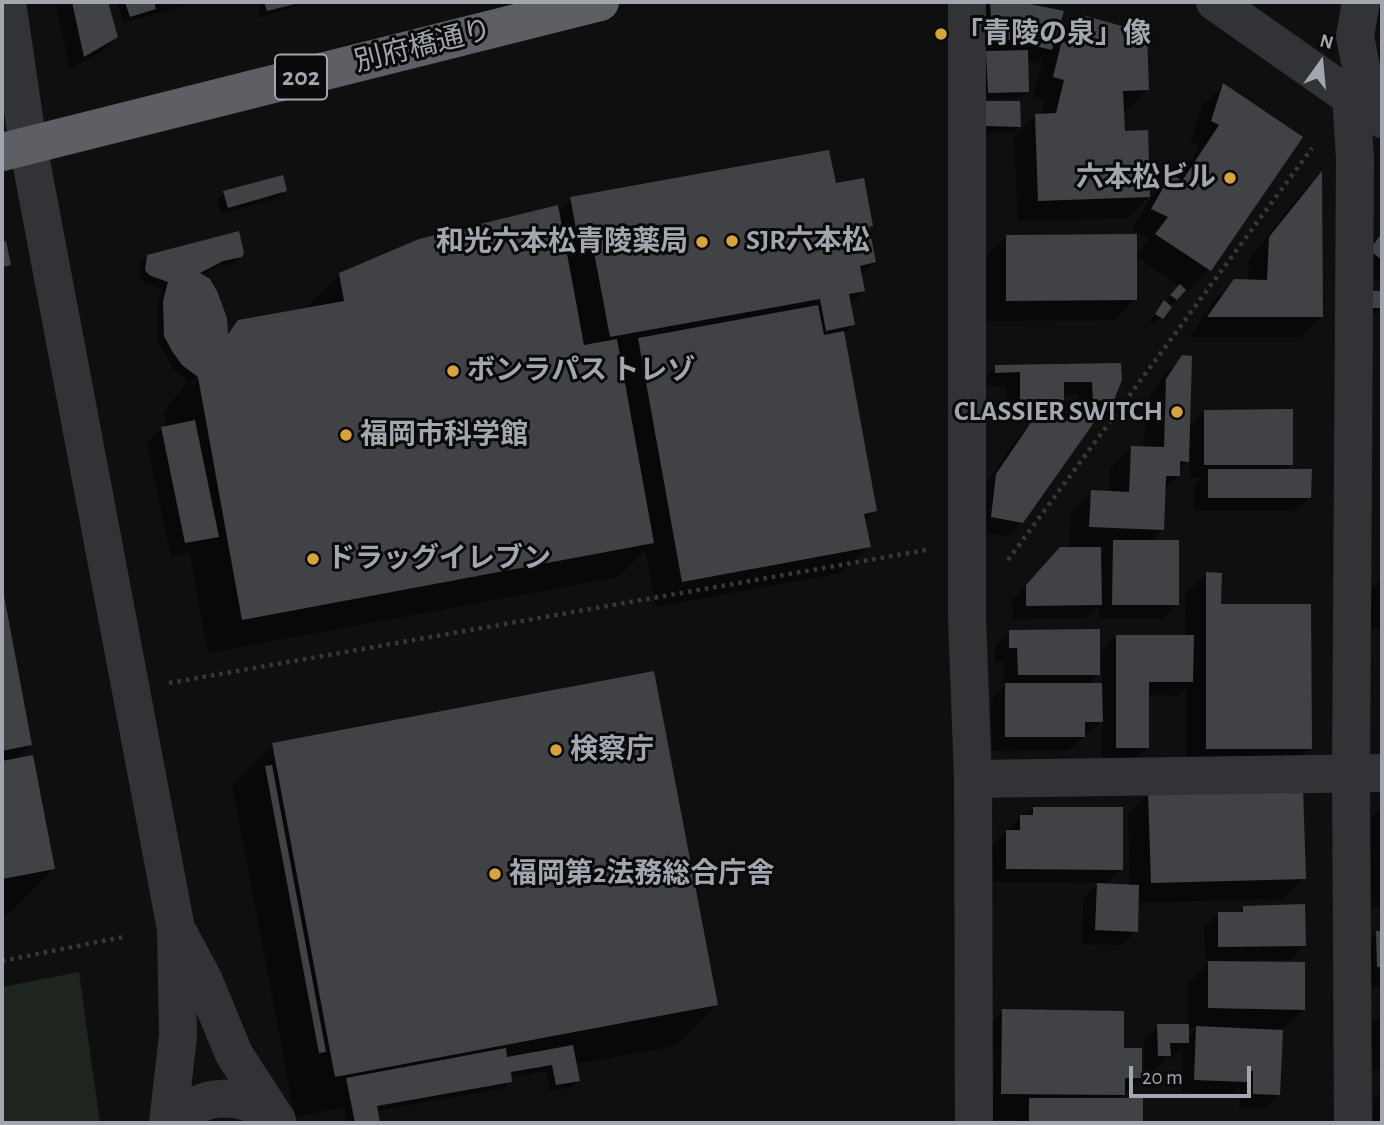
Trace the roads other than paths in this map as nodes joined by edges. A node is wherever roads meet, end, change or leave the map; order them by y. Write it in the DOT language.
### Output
graph roads {
  1 [pos="7,2"];
  2 [pos="600,2"];
  3 [pos="967,2"];
  4 [pos="1215,2"];
  5 [pos="1361,2"];
  6 [pos="535,10"];
  7 [pos="1367,108"];
  8 [pos="15,149"];
  9 [pos="1366,773"];
  10 [pos="973,779"];
  11 [pos="176,929"];
  12 [pos="278,1121"];
  13 [pos="169,1123"];
  14 [pos="974,1123"];
  15 [pos="1353,1123"];
  1 -- 8 [label="street"];
  2 -- 6 [label="highway, 別府橋通り / 202"];
  3 -- 10 [label="street"];
  4 -- 7 [label="street"];
  5 -- 7 [label="street"];
  6 -- 8 [label="highway, 別府橋通り / 202"];
  7 -- 9 [label="street"];
  8 -- 11 [label="street"];
  9 -- 10 [label="street"];
  9 -- 15 [label="street"];
  10 -- 14 [label="street"];
  11 -- 12 [label="street"];
  11 -- 13 [label="street"];
  12 -- 13 [label="street"];
}
